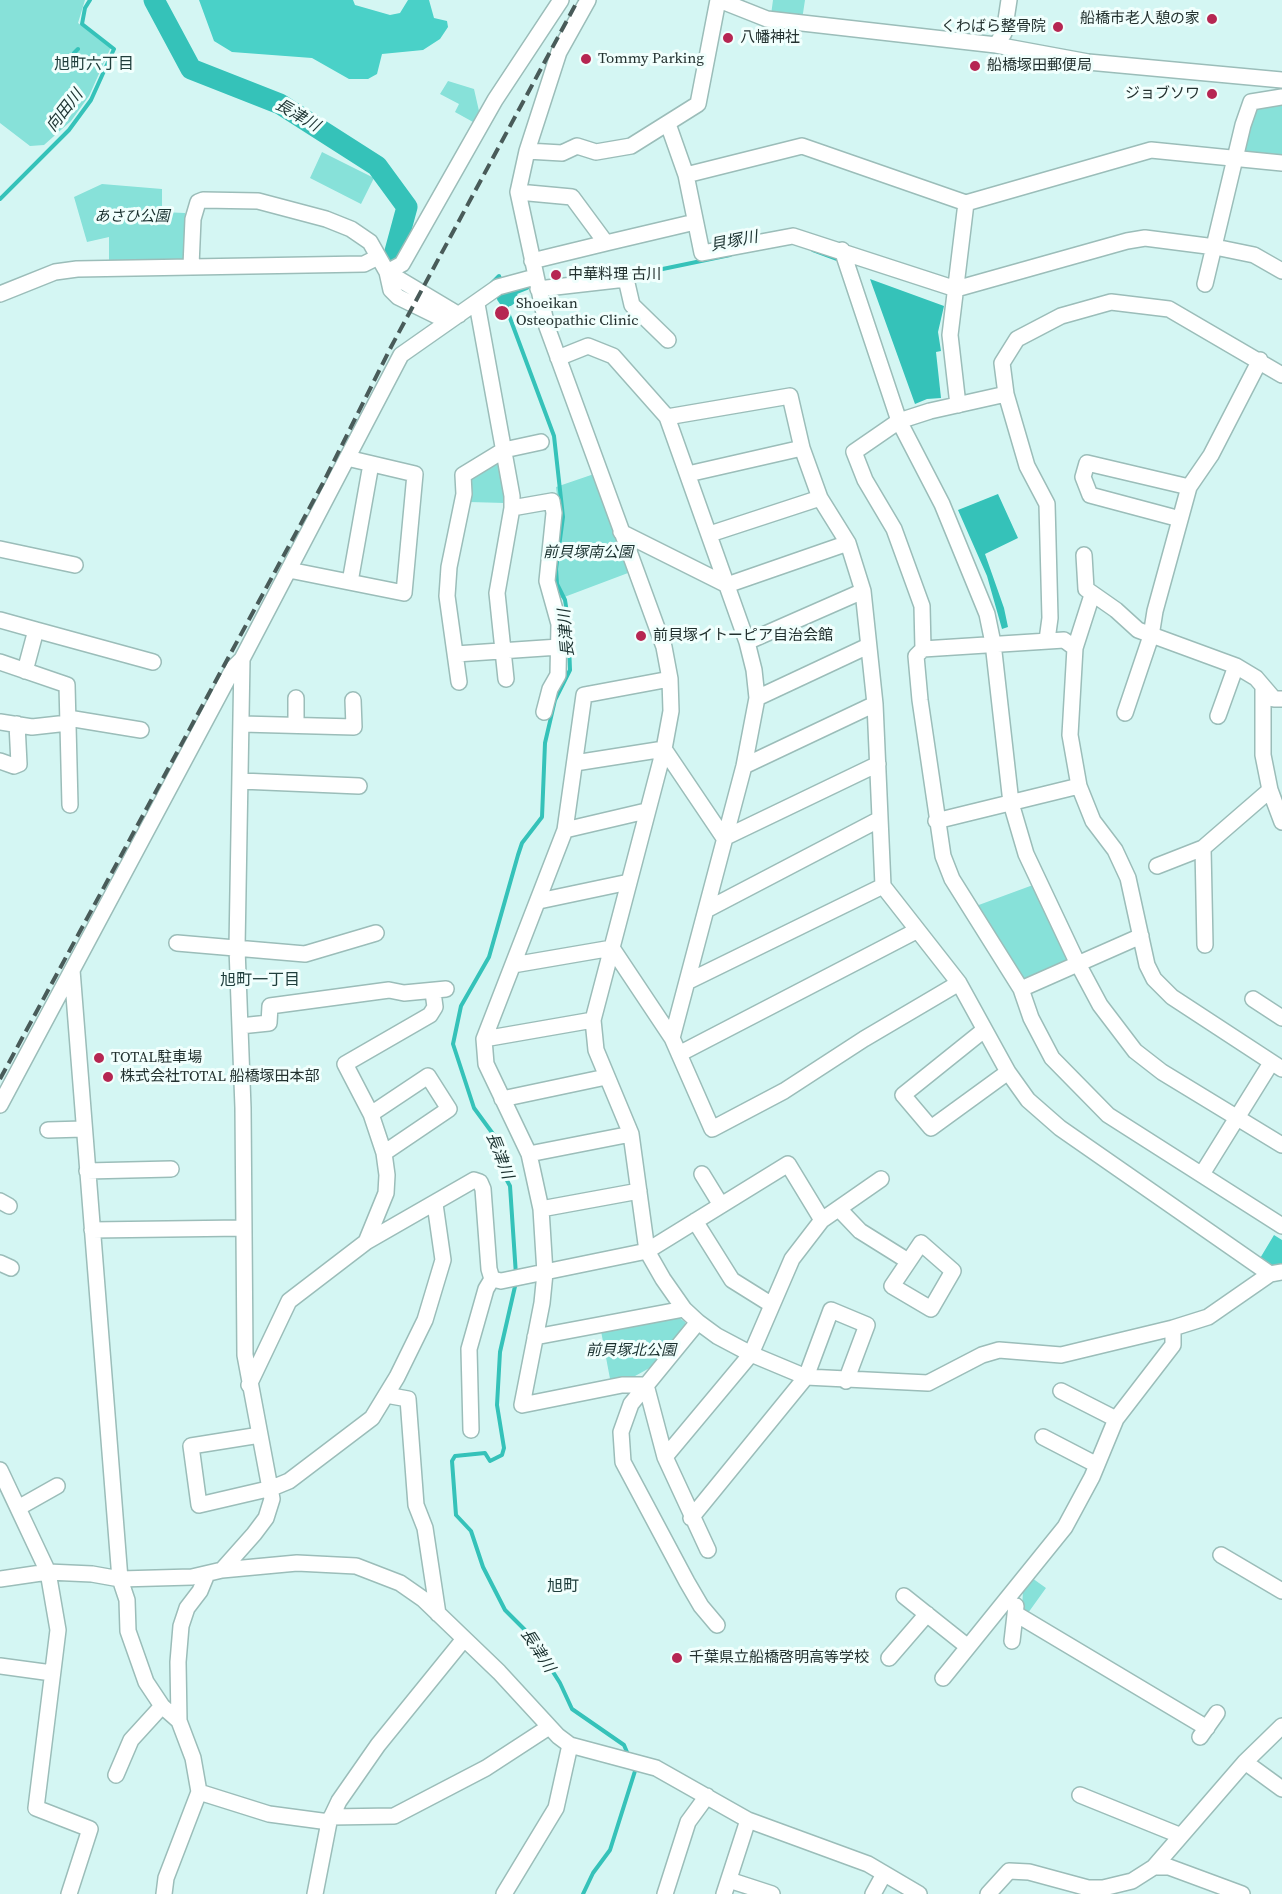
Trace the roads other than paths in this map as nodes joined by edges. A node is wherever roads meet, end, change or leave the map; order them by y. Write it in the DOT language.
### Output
graph roads {
  1 [pos="561,0"];
  2 [pos="588,0"];
  3 [pos="719,0"];
  4 [pos="1009,0"];
  5 [pos="996,45"];
  6 [pos="1282,80"];
  7 [pos="1282,98"];
  8 [pos="668,124"];
  9 [pos="527,151"];
  10 [pos="1235,157"];
  11 [pos="1282,164"];
  12 [pos="686,175"];
  13 [pos="518,192"];
  14 [pos="966,203"];
  15 [pos="695,222"];
  16 [pos="606,243"];
  17 [pos="1215,247"];
  18 [pos="842,250"];
  19 [pos="378,257"];
  20 [pos="191,266"];
  21 [pos="1282,271"];
  22 [pos="387,272"];
  23 [pos="535,276"];
  24 [pos="1205,284"];
  25 [pos="956,289"];
  26 [pos="0,294"];
  27 [pos="477,304"];
  28 [pos="453,318"];
  29 [pos="668,340"];
  30 [pos="558,358"];
  31 [pos="1260,360"];
  32 [pos="1282,375"];
  33 [pos="1006,394"];
  34 [pos="958,405"];
  35 [pos="667,417"];
  36 [pos="899,421"];
  37 [pos="541,442"];
  38 [pos="802,448"];
  39 [pos="504,450"];
  40 [pos="347,458"];
  41 [pos="372,464"];
  42 [pos="688,474"];
  43 [pos="1189,487"];
  44 [pos="820,498"];
  45 [pos="512,508"];
  46 [pos="1180,519"];
  47 [pos="621,532"];
  48 [pos="710,534"];
  49 [pos="848,543"];
  50 [pos="0,549"];
  51 [pos="1084,555"];
  52 [pos="75,565"];
  53 [pos="289,570"];
  54 [pos="350,582"];
  55 [pos="727,585"];
  56 [pos="863,591"];
  57 [pos="1092,595"];
  58 [pos="0,620"];
  59 [pos="36,630"];
  60 [pos="1151,636"];
  61 [pos="1047,640"];
  62 [pos="747,642"];
  63 [pos="993,643"];
  64 [pos="559,646"];
  65 [pos="868,646"];
  66 [pos="1075,648"];
  67 [pos="923,649"];
  68 [pos="503,652"];
  69 [pos="456,654"];
  70 [pos="242,659"];
  71 [pos="0,662"];
  72 [pos="153,662"];
  73 [pos="1236,666"];
  74 [pos="25,671"];
  75 [pos="506,679"];
  76 [pos="670,679"];
  77 [pos="459,682"];
  78 [pos="1263,688"];
  79 [pos="296,698"];
  80 [pos="757,698"];
  81 [pos="1282,699"];
  82 [pos="353,700"];
  83 [pos="875,704"];
  84 [pos="544,712"];
  85 [pos="1125,714"];
  86 [pos="1218,716"];
  87 [pos="68,721"];
  88 [pos="0,722"];
  89 [pos="16,724"];
  90 [pos="242,724"];
  91 [pos="296,725"];
  92 [pos="141,730"];
  93 [pos="664,749"];
  94 [pos="0,761"];
  95 [pos="574,763"];
  96 [pos="878,764"];
  97 [pos="744,766"];
  98 [pos="241,781"];
  99 [pos="359,786"];
  100 [pos="1079,786"];
  101 [pos="1270,790"];
  102 [pos="1011,803"];
  103 [pos="70,805"];
  104 [pos="646,811"];
  105 [pos="880,819"];
  106 [pos="936,821"];
  107 [pos="1282,822"];
  108 [pos="565,830"];
  109 [pos="724,838"];
  110 [pos="1203,848"];
  111 [pos="1157,866"];
  112 [pos="629,882"];
  113 [pos="883,886"];
  114 [pos="539,901"];
  115 [pos="708,909"];
  116 [pos="916,931"];
  117 [pos="376,933"];
  118 [pos="1140,936"];
  119 [pos="177,944"];
  120 [pos="1205,945"];
  121 [pos="237,948"];
  122 [pos="612,948"];
  123 [pos="1077,962"];
  124 [pos="513,965"];
  125 [pos="72,970"];
  126 [pos="687,982"];
  127 [pos="959,983"];
  128 [pos="1021,989"];
  129 [pos="1253,999"];
  130 [pos="1282,1018"];
  131 [pos="593,1020"];
  132 [pos="240,1026"];
  133 [pos="984,1030"];
  134 [pos="672,1038"];
  135 [pos="484,1039"];
  136 [pos="679,1054"];
  137 [pos="1277,1066"];
  138 [pos="1008,1072"];
  139 [pos="606,1077"];
  140 [pos="502,1099"];
  141 [pos="0,1105"];
  142 [pos="371,1114"];
  143 [pos="1236,1118"];
  144 [pos="83,1129"];
  145 [pos="48,1131"];
  146 [pos="631,1134"];
  147 [pos="1282,1145"];
  148 [pos="384,1153"];
  149 [pos="529,1154"];
  150 [pos="171,1169"];
  151 [pos="87,1171"];
  152 [pos="702,1174"];
  153 [pos="1202,1174"];
  154 [pos="880,1179"];
  155 [pos="639,1191"];
  156 [pos="435,1204"];
  157 [pos="721,1205"];
  158 [pos="541,1209"];
  159 [pos="839,1209"];
  160 [pos="822,1220"];
  161 [pos="695,1221"];
  162 [pos="1282,1226"];
  163 [pos="243,1228"];
  164 [pos="92,1230"];
  165 [pos="366,1242"];
  166 [pos="648,1251"];
  167 [pos="908,1261"];
  168 [pos="544,1273"];
  169 [pos="1276,1273"];
  170 [pos="492,1279"];
  171 [pos="772,1305"];
  172 [pos="684,1309"];
  173 [pos="698,1322"];
  174 [pos="1173,1328"];
  175 [pos="535,1337"];
  176 [pos="751,1354"];
  177 [pos="806,1377"];
  178 [pos="846,1381"];
  179 [pos="249,1385"];
  180 [pos="646,1385"];
  181 [pos="1062,1391"];
  182 [pos="386,1395"];
  183 [pos="1116,1419"];
  184 [pos="471,1430"];
  185 [pos="260,1435"];
  186 [pos="1043,1437"];
  187 [pos="665,1457"];
  188 [pos="1097,1465"];
  189 [pos="0,1470"];
  190 [pos="57,1485"];
  191 [pos="272,1488"];
  192 [pos="18,1508"];
  193 [pos="691,1518"];
  194 [pos="708,1550"];
  195 [pos="1221,1555"];
  196 [pos="48,1572"];
  197 [pos="214,1572"];
  198 [pos="0,1579"];
  199 [pos="120,1579"];
  200 [pos="1018,1585"];
  201 [pos="1282,1591"];
  202 [pos="904,1596"];
  203 [pos="438,1614"];
  204 [pos="927,1614"];
  205 [pos="1016,1614"];
  206 [pos="717,1625"];
  207 [pos="464,1639"];
  208 [pos="1012,1641"];
  209 [pos="968,1647"];
  210 [pos="889,1658"];
  211 [pos="0,1666"];
  212 [pos="52,1673"];
  213 [pos="943,1678"];
  214 [pos="162,1706"];
  215 [pos="1217,1713"];
  216 [pos="179,1721"];
  217 [pos="1282,1726"];
  218 [pos="549,1727"];
  219 [pos="570,1745"];
  220 [pos="1245,1762"];
  221 [pos="116,1775"];
  222 [pos="1282,1789"];
  223 [pos="199,1792"];
  224 [pos="1080,1795"];
  225 [pos="706,1796"];
  226 [pos="330,1820"];
  227 [pos="748,1820"];
  228 [pos="1179,1835"];
  229 [pos="1154,1867"];
  230 [pos="884,1874"];
  231 [pos="1124,1882"];
  232 [pos="726,1887"];
  233 [pos="767,1893"];
  234 [pos="69,1894"];
  235 [pos="164,1894"];
  236 [pos="315,1894"];
  237 [pos="504,1894"];
  238 [pos="665,1894"];
  239 [pos="873,1894"];
  240 [pos="919,1894"];
  241 [pos="988,1894"];
  242 [pos="1134,1894"];
  243 [pos="1242,1894"];
  1 -- 22 [label="street"];
  2 -- 9 [label="street"];
  3 -- 5 [label="street"];
  3 -- 8 [label="street"];
  4 -- 5 [label="street"];
  5 -- 6 [label="street"];
  7 -- 10 [label="street"];
  8 -- 9 [label="street"];
  8 -- 12 [label="street"];
  9 -- 13 [label="street"];
  10 -- 11 [label="street"];
  10 -- 14 [label="street"];
  10 -- 17 [label="street"];
  12 -- 14 [label="street"];
  12 -- 15 [label="street"];
  13 -- 16 [label="street"];
  13 -- 23 [label="street"];
  14 -- 25 [label="street"];
  15 -- 16 [label="street"];
  15 -- 18 [label="street"];
  16 -- 23 [label="street"];
  17 -- 21 [label="street"];
  17 -- 24 [label="street"];
  17 -- 25 [label="street"];
  18 -- 25 [label="street"];
  18 -- 36 [label="street"];
  19 -- 20 [label="street"];
  19 -- 20 [label="street"];
  19 -- 22 [label="street"];
  20 -- 26 [label="street"];
  22 -- 28 [label="street"];
  23 -- 27 [label="street"];
  23 -- 29 [label="street"];
  23 -- 30 [label="street"];
  25 -- 34 [label="street"];
  27 -- 28 [label="street"];
  27 -- 39 [label="street"];
  28 -- 40 [label="street"];
  30 -- 35 [label="street"];
  30 -- 47 [label="street"];
  31 -- 32 [label="street"];
  31 -- 33 [label="street"];
  31 -- 43 [label="street"];
  33 -- 34 [label="street"];
  33 -- 61 [label="street"];
  34 -- 36 [label="street"];
  35 -- 38 [label="street"];
  35 -- 42 [label="street"];
  36 -- 63 [label="street"];
  36 -- 67 [label="street"];
  37 -- 39 [label="street"];
  38 -- 42 [label="street"];
  38 -- 44 [label="street"];
  39 -- 45 [label="street"];
  39 -- 69 [label="street"];
  40 -- 41 [label="street"];
  40 -- 53 [label="street"];
  41 -- 54 [label="street"];
  41 -- 54 [label="street"];
  42 -- 48 [label="street"];
  43 -- 46 [label="street"];
  43 -- 46 [label="street"];
  44 -- 48 [label="street"];
  44 -- 49 [label="street"];
  45 -- 64 [label="street"];
  45 -- 68 [label="street"];
  46 -- 60 [label="street"];
  47 -- 55 [label="street"];
  47 -- 76 [label="street"];
  48 -- 55 [label="street"];
  49 -- 55 [label="street"];
  49 -- 56 [label="street"];
  50 -- 52 [label="street"];
  51 -- 57 [label="street"];
  53 -- 54 [label="street"];
  53 -- 70 [label="street"];
  55 -- 62 [label="street"];
  56 -- 62 [label="street"];
  56 -- 65 [label="street"];
  57 -- 60 [label="street"];
  57 -- 66 [label="street"];
  58 -- 59 [label="street"];
  59 -- 72 [label="street"];
  59 -- 74 [label="street"];
  60 -- 73 [label="street"];
  60 -- 85 [label="street"];
  61 -- 63 [label="street"];
  61 -- 66 [label="street"];
  62 -- 80 [label="street"];
  63 -- 67 [label="street"];
  63 -- 102 [label="street"];
  64 -- 68 [label="street"];
  64 -- 84 [label="street"];
  65 -- 80 [label="street"];
  65 -- 83 [label="street"];
  66 -- 100 [label="street"];
  67 -- 106 [label="street"];
  68 -- 69 [label="street"];
  68 -- 75 [label="street"];
  69 -- 77 [label="street"];
  70 -- 90 [label="street"];
  70 -- 125 [label="street"];
  71 -- 74 [label="street"];
  73 -- 78 [label="street"];
  73 -- 86 [label="street"];
  74 -- 87 [label="street"];
  76 -- 93 [label="street"];
  76 -- 95 [label="street"];
  78 -- 81 [label="street"];
  78 -- 101 [label="street"];
  79 -- 91 [label="street"];
  80 -- 97 [label="street"];
  82 -- 91 [label="street"];
  83 -- 96 [label="street"];
  83 -- 97 [label="street"];
  87 -- 89 [label="street"];
  87 -- 92 [label="street"];
  87 -- 103 [label="street"];
  88 -- 89 [label="street"];
  89 -- 94 [label="street"];
  90 -- 91 [label="street"];
  90 -- 98 [label="street"];
  93 -- 95 [label="street"];
  93 -- 104 [label="street"];
  93 -- 109 [label="street"];
  95 -- 108 [label="street"];
  96 -- 105 [label="street"];
  96 -- 109 [label="street"];
  97 -- 109 [label="street"];
  98 -- 99 [label="street"];
  98 -- 121 [label="street"];
  100 -- 102 [label="street"];
  100 -- 118 [label="street"];
  101 -- 107 [label="street"];
  101 -- 110 [label="street"];
  102 -- 106 [label="street"];
  102 -- 123 [label="street"];
  104 -- 108 [label="street"];
  104 -- 112 [label="street"];
  105 -- 113 [label="street"];
  105 -- 115 [label="street"];
  106 -- 128 [label="street"];
  108 -- 114 [label="street"];
  109 -- 115 [label="street"];
  110 -- 111 [label="street"];
  110 -- 120 [label="street"];
  112 -- 114 [label="street"];
  112 -- 122 [label="street"];
  113 -- 116 [label="street"];
  113 -- 126 [label="street"];
  114 -- 124 [label="street"];
  115 -- 126 [label="street"];
  116 -- 127 [label="street"];
  116 -- 136 [label="street"];
  117 -- 121 [label="street"];
  118 -- 123 [label="street"];
  118 -- 137 [label="street"];
  119 -- 121 [label="street"];
  121 -- 132 [label="street"];
  122 -- 124 [label="street"];
  122 -- 131 [label="street"];
  122 -- 134 [label="street"];
  123 -- 128 [label="street"];
  123 -- 143 [label="street"];
  124 -- 135 [label="street"];
  125 -- 141 [label="street"];
  125 -- 144 [label="street"];
  126 -- 134 [label="street"];
  127 -- 133 [label="street"];
  127 -- 136 [label="street"];
  128 -- 153 [label="street"];
  129 -- 130 [label="street"];
  131 -- 135 [label="street"];
  131 -- 139 [label="street"];
  132 -- 142 [label="street"];
  132 -- 163 [label="street"];
  133 -- 138 [label="street"];
  133 -- 138 [label="street"];
  134 -- 136 [label="street"];
  135 -- 140 [label="street"];
  137 -- 143 [label="street"];
  138 -- 169 [label="street"];
  139 -- 140 [label="street"];
  139 -- 146 [label="street"];
  140 -- 149 [label="street"];
  142 -- 148 [label="street"];
  142 -- 148 [label="street"];
  143 -- 147 [label="street"];
  143 -- 153 [label="street"];
  144 -- 145 [label="street"];
  144 -- 151 [label="street"];
  146 -- 149 [label="street"];
  146 -- 155 [label="street"];
  148 -- 165 [label="street"];
  149 -- 158 [label="street"];
  150 -- 151 [label="street"];
  151 -- 164 [label="street"];
  152 -- 157 [label="street"];
  153 -- 162 [label="street"];
  154 -- 159 [label="street"];
  155 -- 158 [label="street"];
  155 -- 166 [label="street"];
  156 -- 165 [label="street"];
  156 -- 170 [label="street"];
  156 -- 182 [label="street"];
  157 -- 160 [label="street"];
  157 -- 161 [label="street"];
  158 -- 168 [label="street"];
  159 -- 160 [label="street"];
  159 -- 167 [label="street"];
  160 -- 171 [label="street"];
  161 -- 166 [label="street"];
  161 -- 171 [label="street"];
  163 -- 164 [label="street"];
  163 -- 179 [label="street"];
  164 -- 199 [label="street"];
  165 -- 179 [label="street"];
  166 -- 168 [label="street"];
  166 -- 172 [label="street"];
  168 -- 170 [label="street"];
  168 -- 175 [label="street"];
  169 -- 174 [label="street"];
  170 -- 184 [label="street"];
  171 -- 176 [label="street"];
  172 -- 173 [label="street"];
  172 -- 175 [label="street"];
  173 -- 176 [label="street"];
  173 -- 180 [label="street"];
  174 -- 178 [label="street"];
  174 -- 183 [label="street"];
  175 -- 180 [label="street"];
  176 -- 177 [label="street"];
  176 -- 187 [label="street"];
  177 -- 178 [label="street"];
  177 -- 178 [label="street"];
  177 -- 193 [label="street"];
  179 -- 185 [label="street"];
  180 -- 187 [label="street"];
  180 -- 206 [label="street"];
  181 -- 183 [label="street"];
  182 -- 191 [label="street"];
  182 -- 203 [label="street"];
  183 -- 188 [label="street"];
  185 -- 191 [label="street"];
  185 -- 191 [label="street"];
  186 -- 188 [label="street"];
  187 -- 193 [label="street"];
  188 -- 200 [label="street"];
  189 -- 192 [label="street"];
  190 -- 192 [label="street"];
  191 -- 197 [label="street"];
  192 -- 196 [label="street"];
  193 -- 194 [label="street"];
  195 -- 201 [label="street"];
  196 -- 198 [label="street"];
  196 -- 199 [label="street"];
  196 -- 212 [label="street"];
  197 -- 199 [label="street"];
  197 -- 203 [label="street"];
  197 -- 216 [label="street"];
  199 -- 214 [label="street"];
  200 -- 205 [label="street"];
  200 -- 209 [label="street"];
  202 -- 204 [label="street"];
  203 -- 207 [label="street"];
  204 -- 209 [label="street"];
  204 -- 210 [label="street"];
  205 -- 208 [label="street"];
  205 -- 215 [label="street"];
  207 -- 218 [label="street"];
  207 -- 226 [label="street"];
  209 -- 213 [label="street"];
  211 -- 212 [label="street"];
  212 -- 234 [label="street"];
  214 -- 216 [label="street"];
  214 -- 221 [label="street"];
  216 -- 223 [label="street"];
  217 -- 220 [label="street"];
  218 -- 219 [label="street"];
  218 -- 226 [label="street"];
  219 -- 225 [label="street"];
  219 -- 237 [label="street"];
  220 -- 222 [label="street"];
  220 -- 228 [label="street"];
  223 -- 226 [label="street"];
  223 -- 235 [label="street"];
  224 -- 228 [label="street"];
  225 -- 227 [label="street"];
  225 -- 238 [label="street"];
  226 -- 236 [label="street"];
  227 -- 230 [label="street"];
  227 -- 232 [label="street"];
  228 -- 229 [label="street"];
  229 -- 231 [label="street"];
  229 -- 243 [label="street"];
  230 -- 239 [label="street"];
  230 -- 240 [label="street"];
  231 -- 241 [label="street"];
  231 -- 242 [label="street"];
  232 -- 233 [label="street"];
}
